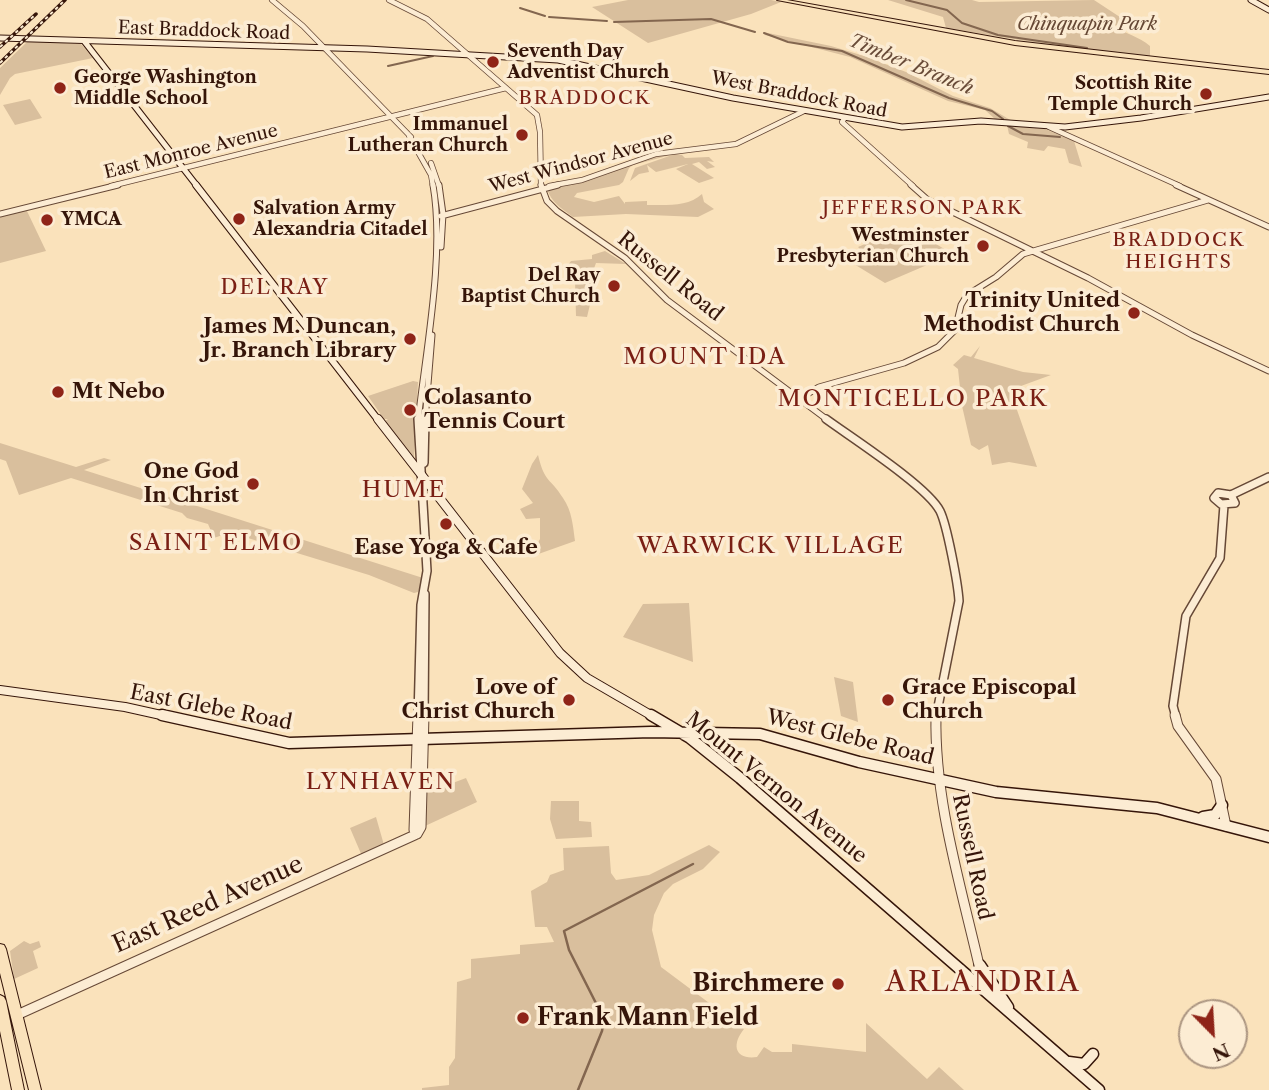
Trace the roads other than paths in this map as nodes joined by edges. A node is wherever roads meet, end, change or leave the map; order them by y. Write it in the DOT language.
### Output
graph roads {
  1 [pos="272,0"];
  2 [pos="389,0"];
  3 [pos="779,0"];
  4 [pos="1251,0"];
  5 [pos="1269,10"];
  6 [pos="0,38"];
  7 [pos="84,41"];
  8 [pos="324,48"];
  9 [pos="466,53"];
  10 [pos="1269,72"];
  11 [pos="506,88"];
  12 [pos="1269,97"];
  13 [pos="804,111"];
  14 [pos="390,116"];
  15 [pos="844,119"];
  16 [pos="1013,120"];
  17 [pos="1025,125"];
  18 [pos="1049,127"];
  19 [pos="183,168"];
  20 [pos="541,188"];
  21 [pos="1208,200"];
  22 [pos="0,214"];
  23 [pos="440,216"];
  24 [pos="1269,228"];
  25 [pos="1033,251"];
  26 [pos="1269,371"];
  27 [pos="799,399"];
  28 [pos="422,477"];
  29 [pos="1269,477"];
  30 [pos="1231,495"];
  31 [pos="1224,505"];
  32 [pos="0,690"];
  33 [pos="680,732"];
  34 [pos="419,741"];
  35 [pos="939,780"];
  36 [pos="1222,805"];
  37 [pos="1198,817"];
  38 [pos="1226,826"];
  39 [pos="1269,836"];
  40 [pos="0,949"];
  41 [pos="980,964"];
  42 [pos="975,982"];
  43 [pos="0,1001"];
  44 [pos="1015,1018"];
  45 [pos="6,1022"];
  46 [pos="1093,1054"];
  47 [pos="1060,1057"];
  48 [pos="18,1090"];
  49 [pos="35,1090"];
  50 [pos="1099,1090"];
  1 -- 8 [label="street"];
  2 -- 9 [label="street"];
  3 -- 10 [label="main road"];
  4 -- 5 [label="main road"];
  6 -- 7 [label="main road, East Braddock Road"];
  7 -- 8 [label="main road, East Braddock Road"];
  7 -- 19 [label="main road, Mount Vernon Avenue"];
  8 -- 9 [label="main road, West Braddock Road"];
  8 -- 14 [label="street"];
  9 -- 11 [label="street"];
  9 -- 13 [label="main road, West Braddock Road"];
  11 -- 14 [label="street, East Monroe Avenue"];
  11 -- 20 [label="street"];
  12 -- 18 [label="main road, West Braddock Road"];
  13 -- 15 [label="main road, West Braddock Road"];
  13 -- 20 [label="street, West Windsor Avenue"];
  14 -- 19 [label="street, East Monroe Avenue"];
  14 -- 23 [label="street"];
  15 -- 17 [label="main road, West Braddock Road"];
  15 -- 25 [label="street"];
  16 -- 17 [label="main road"];
  17 -- 18 [label="main road, West Braddock Road"];
  18 -- 21 [label="street"];
  19 -- 22 [label="street, East Monroe Avenue"];
  19 -- 28 [label="main road, Mount Vernon Avenue"];
  20 -- 23 [label="street, West Windsor Avenue"];
  20 -- 27 [label="street, Russell Road"];
  21 -- 24 [label="street"];
  21 -- 25 [label="street"];
  23 -- 28 [label="street"];
  25 -- 26 [label="street"];
  25 -- 27 [label="street"];
  27 -- 35 [label="street, Russell Road"];
  28 -- 33 [label="main road, Mount Vernon Avenue"];
  28 -- 34 [label="street"];
  29 -- 30 [label="street"];
  30 -- 31 [label="street"];
  30 -- 31 [label="street"];
  31 -- 36 [label="street"];
  32 -- 34 [label="main road, East Glebe Road"];
  33 -- 34 [label="main road, West Glebe Road"];
  33 -- 35 [label="main road, West Glebe Road"];
  33 -- 42 [label="main road, Mount Vernon Avenue"];
  34 -- 45 [label="street, East Reed Avenue"];
  35 -- 37 [label="main road, West Glebe Road"];
  35 -- 41 [label="street, Russell Road"];
  36 -- 37 [label="main road"];
  36 -- 38 [label="street"];
  37 -- 38 [label="main road, West Glebe Road"];
  38 -- 39 [label="main road, West Glebe Road"];
  40 -- 45 [label="main road"];
  41 -- 42 [label="street"];
  41 -- 44 [label="main road"];
  42 -- 44 [label="main road, Mount Vernon Avenue"];
  43 -- 45 [label="main road"];
  44 -- 47 [label="main road, Mount Vernon Avenue"];
  45 -- 48 [label="main road"];
  45 -- 49 [label="main road"];
  46 -- 47 [label="main road"];
  47 -- 50 [label="main road, Mount Vernon Avenue"];
}
